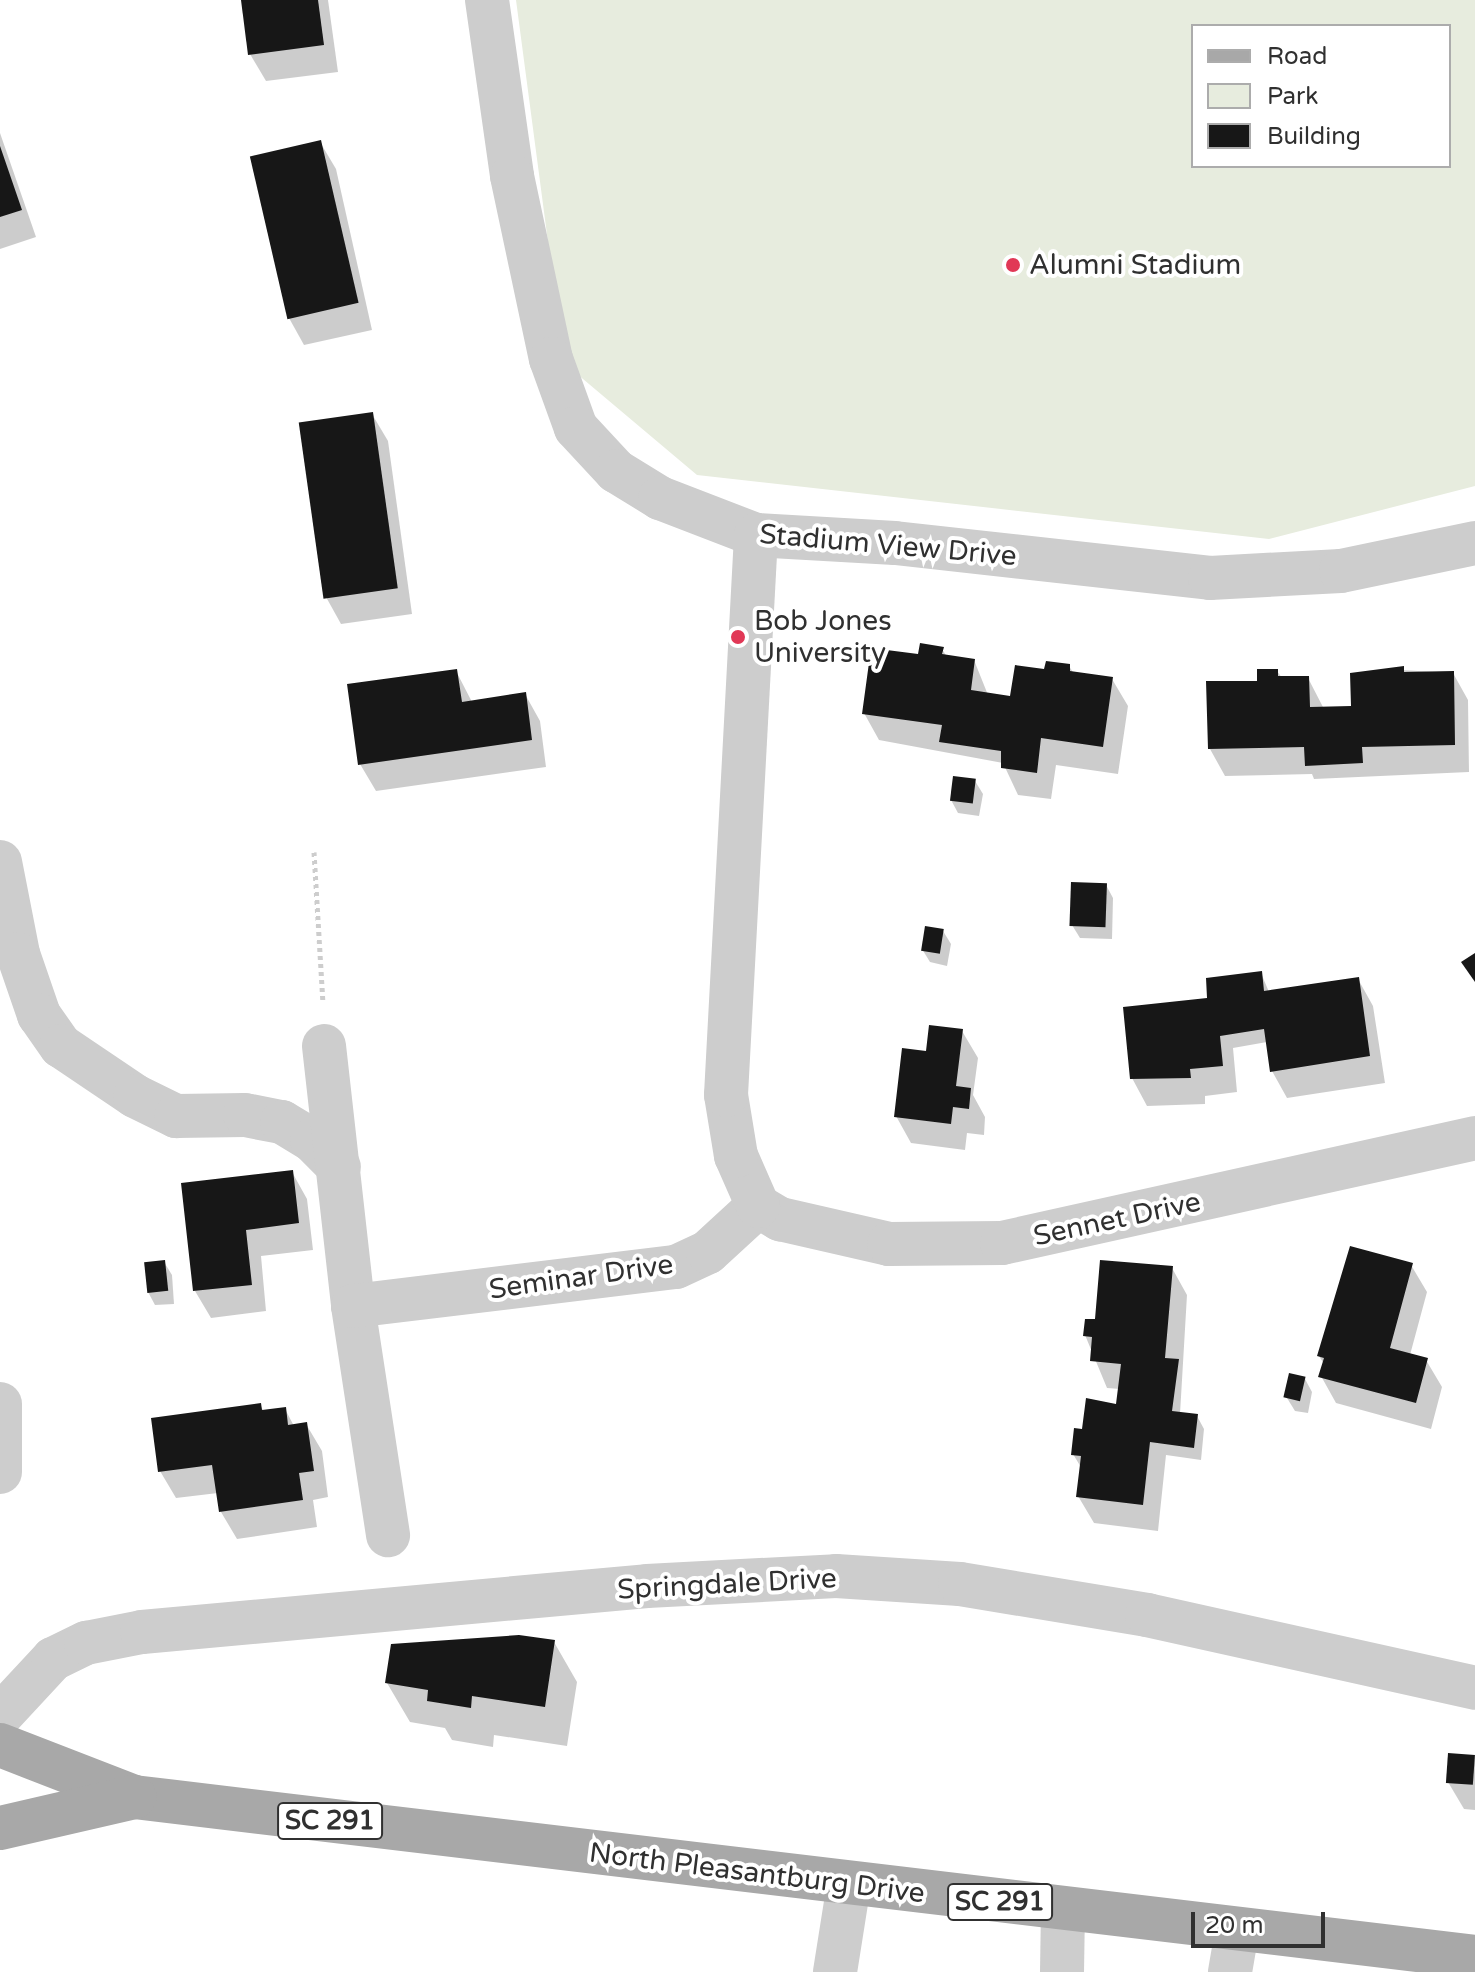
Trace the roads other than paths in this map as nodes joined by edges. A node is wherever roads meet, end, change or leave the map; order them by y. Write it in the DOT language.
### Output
graph roads {
  1 [pos="487,0"];
  2 [pos="756,535"];
  3 [pos="1475,543"];
  4 [pos="0,862"];
  5 [pos="324,1046"];
  6 [pos="1475,1138"];
  7 [pos="339,1167"];
  8 [pos="758,1206"];
  9 [pos="353,1306"];
  10 [pos="0,1404"];
  11 [pos="0,1472"];
  12 [pos="388,1535"];
  13 [pos="1475,1688"];
  14 [pos="0,1716"];
  15 [pos="0,1745"];
  16 [pos="134,1797"];
  17 [pos="0,1828"];
  18 [pos="849,1884"];
  19 [pos="1063,1910"];
  20 [pos="1233,1952"];
  21 [pos="1475,1957"];
  22 [pos="835,1972"];
  23 [pos="1062,1972"];
  1 -- 2 [label="street, Stadium View Drive"];
  2 -- 3 [label="street, Stadium View Drive"];
  2 -- 8 [label="street"];
  4 -- 7 [label="street"];
  5 -- 7 [label="street"];
  6 -- 8 [label="street, Sennet Drive"];
  7 -- 9 [label="street"];
  8 -- 9 [label="street, Seminar Drive"];
  9 -- 12 [label="street"];
  10 -- 11 [label="street"];
  13 -- 14 [label="street, Springdale Drive"];
  15 -- 16 [label="main road, North Pleasantburg Drive / SC 291"];
  16 -- 17 [label="main road, North Pleasantburg Drive / SC 291"];
  16 -- 18 [label="main road, North Pleasantburg Drive / SC 291"];
  18 -- 19 [label="main road, North Pleasantburg Drive / SC 291"];
  18 -- 22 [label="street"];
  19 -- 20 [label="main road, North Pleasantburg Drive / SC 291"];
  19 -- 23 [label="street"];
  20 -- 21 [label="main road, North Pleasantburg Drive / SC 291"];
}
